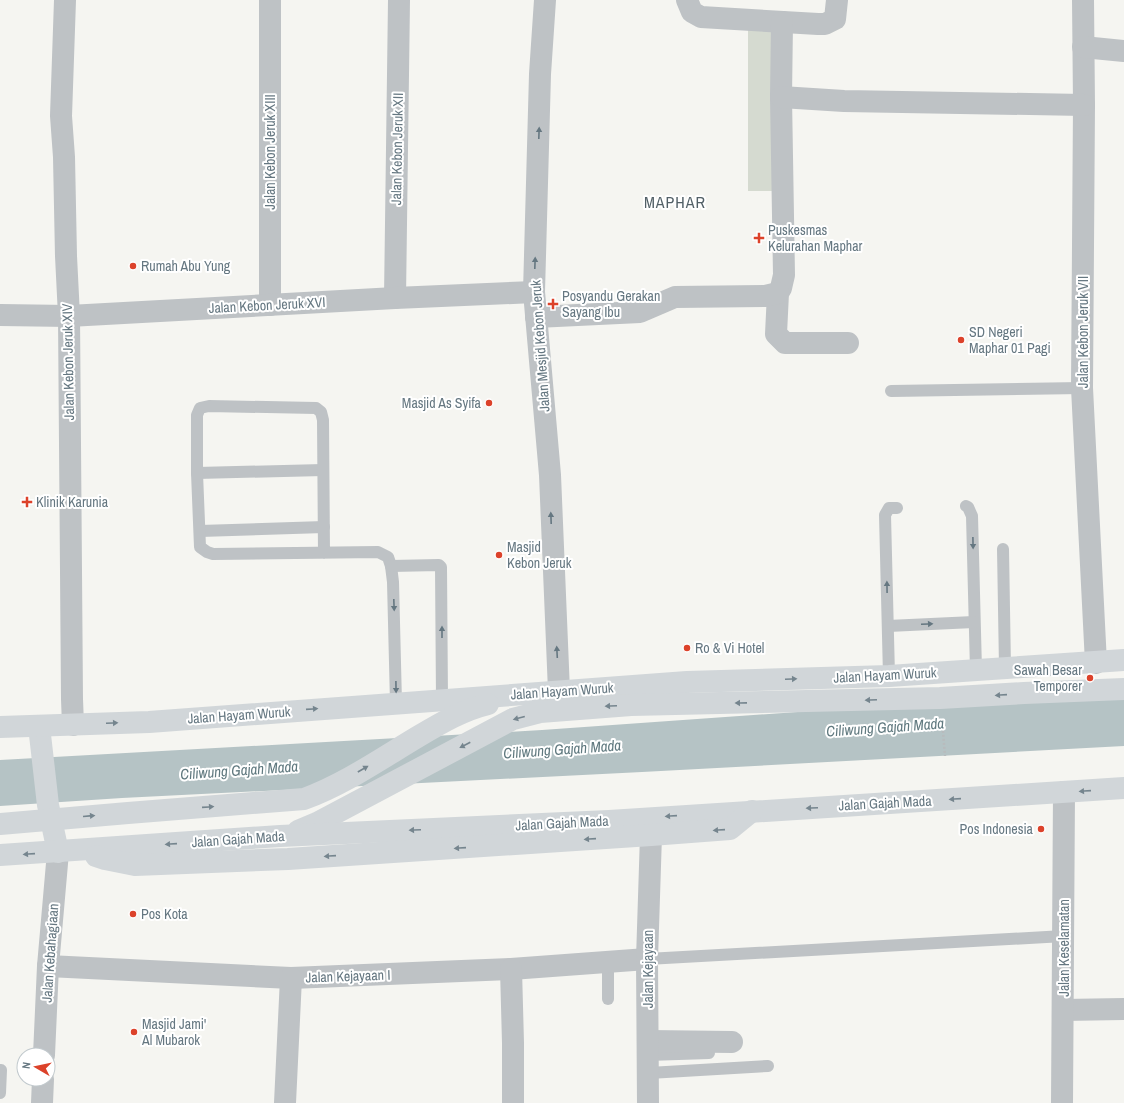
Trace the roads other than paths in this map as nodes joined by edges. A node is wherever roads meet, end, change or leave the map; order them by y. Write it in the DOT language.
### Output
graph roads {
  1 [pos="65,0"];
  2 [pos="270,0"];
  3 [pos="399,0"];
  4 [pos="545,0"];
  5 [pos="687,0"];
  6 [pos="837,0"];
  7 [pos="1083,0"];
  8 [pos="782,22"];
  9 [pos="1083,47"];
  10 [pos="1124,51"];
  11 [pos="781,97"];
  12 [pos="1084,105"];
  13 [pos="534,292"];
  14 [pos="778,293"];
  15 [pos="395,298"];
  16 [pos="270,305"];
  17 [pos="0,315"];
  18 [pos="69,316"];
  19 [pos="536,317"];
  20 [pos="848,342"];
  21 [pos="1082,388"];
  22 [pos="891,391"];
  23 [pos="323,470"];
  24 [pos="197,473"];
  25 [pos="966,506"];
  26 [pos="897,508"];
  27 [pos="324,527"];
  28 [pos="200,531"];
  29 [pos="1003,549"];
  30 [pos="324,552"];
  31 [pos="392,566"];
  32 [pos="974,622"];
  33 [pos="888,626"];
  34 [pos="1124,660"];
  35 [pos="1096,663"];
  36 [pos="1005,668"];
  37 [pos="976,670"];
  38 [pos="890,676"];
  39 [pos="724,681"];
  40 [pos="1124,689"];
  41 [pos="559,691"];
  42 [pos="442,700"];
  43 [pos="396,703"];
  44 [pos="73,725"];
  45 [pos="39,726"];
  46 [pos="0,727"];
  47 [pos="1124,788"];
  48 [pos="1064,792"];
  49 [pos="752,811"];
  50 [pos="49,812"];
  51 [pos="0,824"];
  52 [pos="651,835"];
  53 [pos="280,836"];
  54 [pos="80,850"];
  55 [pos="58,852"];
  56 [pos="0,855"];
  57 [pos="1064,936"];
  58 [pos="647,958"];
  59 [pos="608,961"];
  60 [pos="48,966"];
  61 [pos="511,969"];
  62 [pos="291,978"];
  63 [pos="608,999"];
  64 [pos="1124,1009"];
  65 [pos="1063,1010"];
  66 [pos="732,1042"];
  67 [pos="44,1047"];
  68 [pos="709,1053"];
  69 [pos="648,1057"];
  70 [pos="768,1066"];
  71 [pos="1,1070"];
  72 [pos="43,1087"];
  73 [pos="0,1093"];
  74 [pos="42,1103"];
  75 [pos="285,1103"];
  76 [pos="513,1103"];
  77 [pos="648,1103"];
  78 [pos="1062,1103"];
  1 -- 18 [label="street, Jalan Kebon Jeruk XIV"];
  2 -- 16 [label="street, Jalan Kebon Jeruk XIII"];
  3 -- 15 [label="street, Jalan Kebon Jeruk XII"];
  13 -- 4 [label="street, Jalan Mesjid Kebon Jeruk, one-way"];
  5 -- 8 [label="street"];
  6 -- 8 [label="street"];
  7 -- 9 [label="street, Jalan Kebon Jeruk VII"];
  8 -- 11 [label="street"];
  9 -- 10 [label="street"];
  9 -- 12 [label="street, Jalan Kebon Jeruk VII"];
  11 -- 12 [label="street"];
  11 -- 14 [label="street"];
  12 -- 21 [label="street, Jalan Kebon Jeruk VII"];
  13 -- 15 [label="street, Jalan Kebon Jeruk XVI"];
  13 -- 19 [label="street, Jalan Mesjid Kebon Jeruk"];
  14 -- 19 [label="street"];
  14 -- 20 [label="street"];
  15 -- 16 [label="street, Jalan Kebon Jeruk XVI"];
  16 -- 18 [label="street, Jalan Kebon Jeruk XVI"];
  17 -- 18 [label="street, Jalan Kebon Jeruk XVI"];
  18 -- 44 [label="street, Jalan Kebon Jeruk XIV"];
  41 -- 19 [label="street, Jalan Mesjid Kebon Jeruk, one-way"];
  21 -- 22 [label="lane"];
  21 -- 35 [label="street, Jalan Kebon Jeruk VII"];
  23 -- 24 [label="lane"];
  23 -- 24 [label="lane"];
  23 -- 27 [label="lane"];
  24 -- 28 [label="lane"];
  25 -- 32 [label="lane, one-way"];
  33 -- 26 [label="lane, one-way"];
  27 -- 28 [label="lane"];
  27 -- 30 [label="lane"];
  28 -- 30 [label="lane"];
  29 -- 36 [label="lane"];
  30 -- 31 [label="lane"];
  42 -- 31 [label="lane, one-way"];
  31 -- 43 [label="lane, one-way"];
  33 -- 32 [label="lane, one-way"];
  32 -- 37 [label="lane"];
  33 -- 38 [label="lane"];
  34 -- 35 [label="main road, Jalan Hayam Wuruk"];
  35 -- 36 [label="main road, Jalan Hayam Wuruk"];
  36 -- 37 [label="main road, Jalan Hayam Wuruk"];
  37 -- 38 [label="main road, Jalan Hayam Wuruk"];
  39 -- 38 [label="main road, Jalan Hayam Wuruk, one-way"];
  39 -- 41 [label="main road, Jalan Hayam Wuruk"];
  50 -- 39 [label="main road, one-way"];
  40 -- 53 [label="main road, Jalan Hayam Wuruk, one-way"];
  41 -- 42 [label="main road, Jalan Hayam Wuruk"];
  42 -- 43 [label="main road, Jalan Hayam Wuruk"];
  44 -- 43 [label="main road, Jalan Hayam Wuruk, one-way"];
  44 -- 45 [label="main road, Jalan Hayam Wuruk"];
  45 -- 46 [label="main road, Jalan Hayam Wuruk"];
  45 -- 50 [label="main road"];
  47 -- 48 [label="main road, Jalan Gajah Mada, one-way"];
  48 -- 49 [label="main road, Jalan Gajah Mada, one-way"];
  48 -- 57 [label="street, Jalan Keselamatan"];
  49 -- 52 [label="main road, one-way"];
  49 -- 53 [label="main road, Jalan Gajah Mada, one-way"];
  50 -- 51 [label="main road"];
  50 -- 55 [label="main road"];
  52 -- 54 [label="main road, one-way"];
  52 -- 58 [label="street, Jalan Kejayaan"];
  53 -- 54 [label="main road, Jalan Gajah Mada, one-way"];
  54 -- 55 [label="main road, Jalan Gajah Mada"];
  55 -- 56 [label="main road, Jalan Gajah Mada, one-way"];
  55 -- 60 [label="street, Jalan Kebahagiaan"];
  57 -- 58 [label="lane"];
  57 -- 65 [label="street, Jalan Keselamatan"];
  58 -- 59 [label="street, Jalan Kejayaan I"];
  58 -- 69 [label="street, Jalan Kejayaan"];
  59 -- 61 [label="street, Jalan Kejayaan I"];
  59 -- 63 [label="lane"];
  60 -- 62 [label="street, Jalan Kejayaan I"];
  60 -- 67 [label="street, Jalan Kebahagiaan"];
  61 -- 62 [label="street, Jalan Kejayaan I"];
  61 -- 76 [label="street"];
  62 -- 75 [label="street"];
  64 -- 65 [label="street"];
  65 -- 78 [label="street, Jalan Keselamatan"];
  66 -- 69 [label="street"];
  68 -- 69 [label="lane"];
  69 -- 70 [label="lane"];
  69 -- 77 [label="street, Jalan Kejayaan"];
  71 -- 73 [label="lane"];
  72 -- 74 [label="street"];
}
